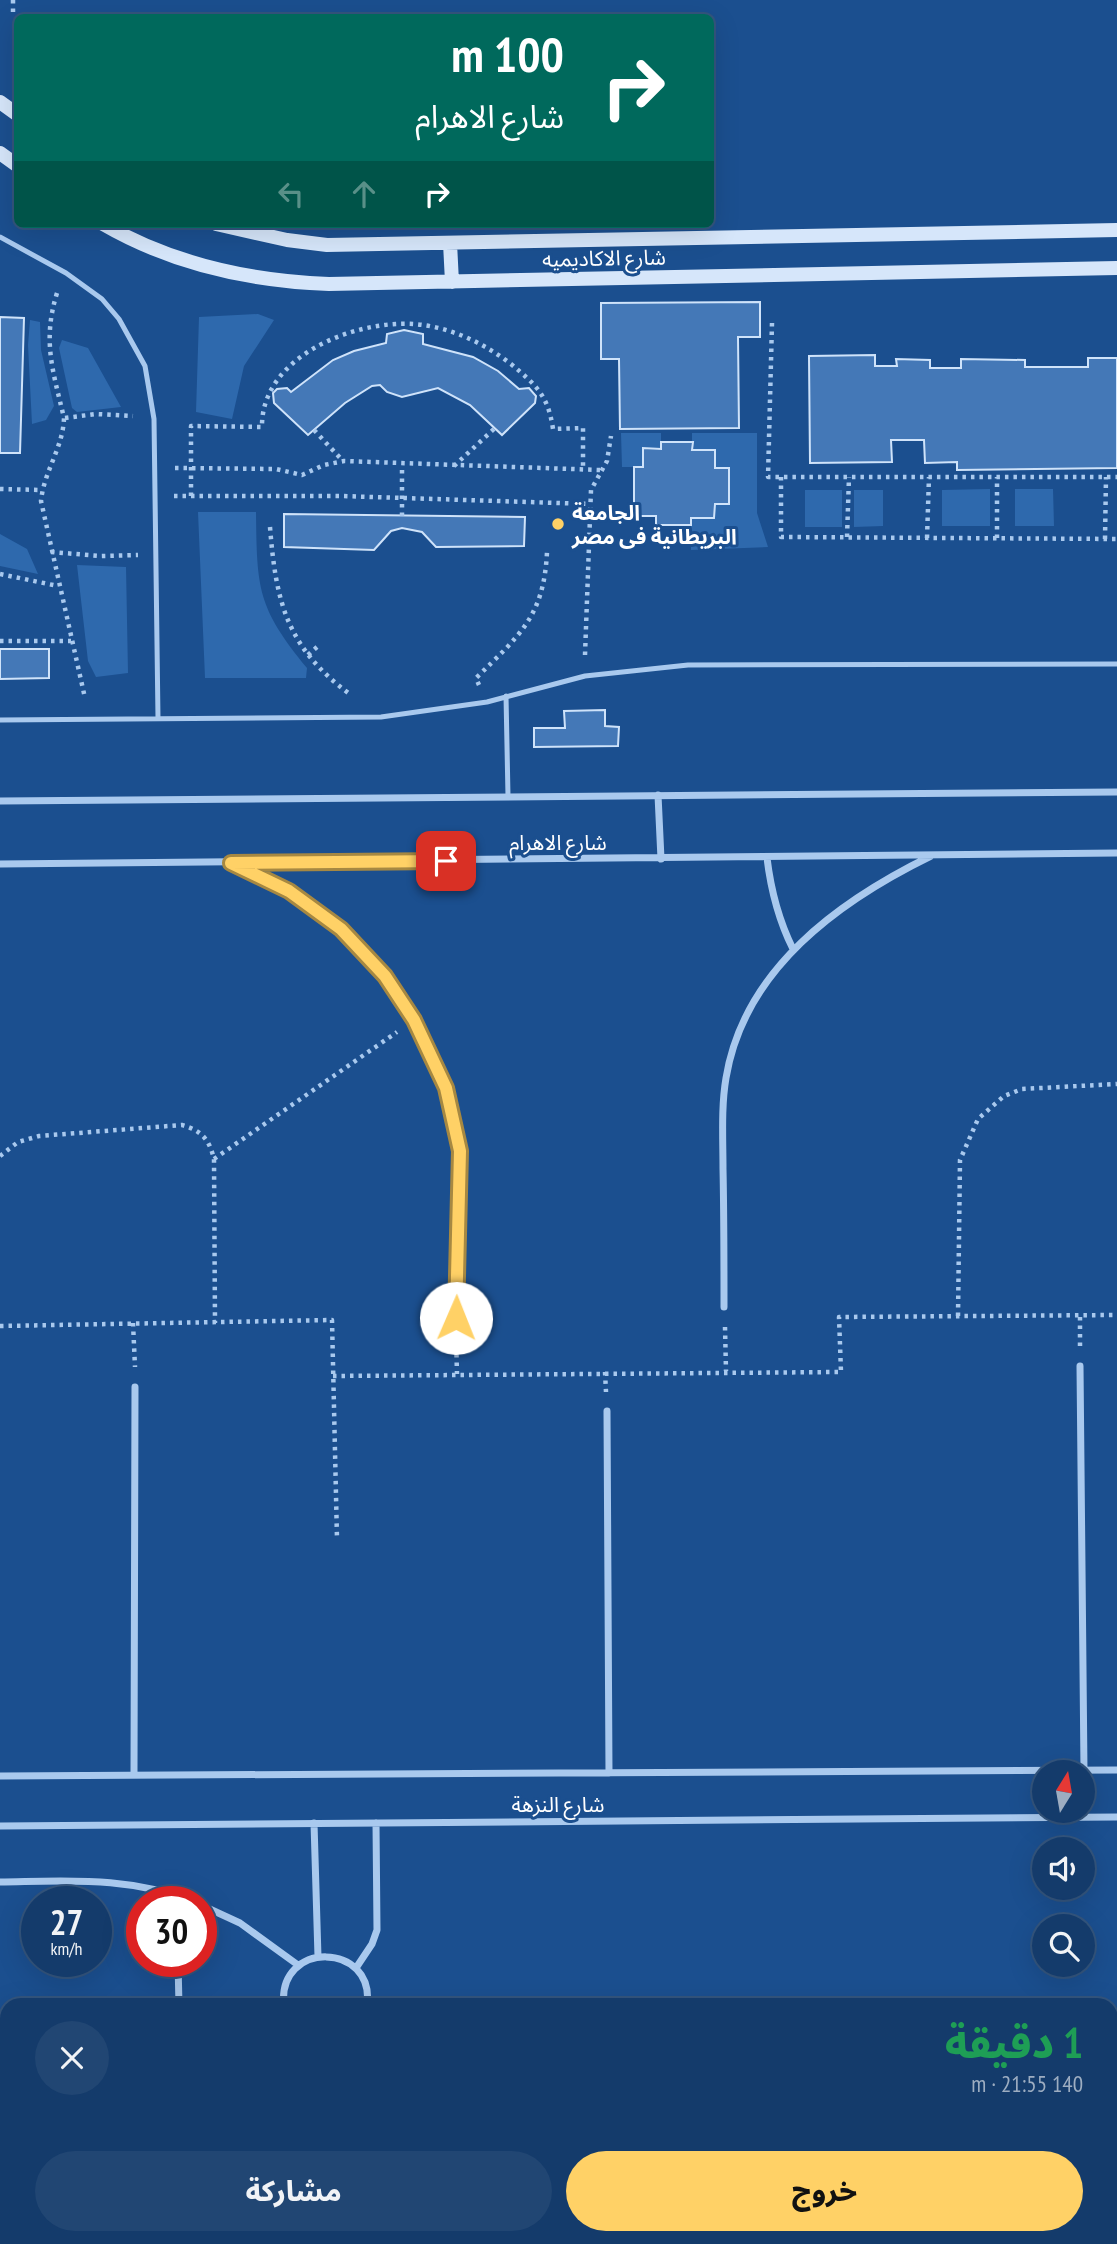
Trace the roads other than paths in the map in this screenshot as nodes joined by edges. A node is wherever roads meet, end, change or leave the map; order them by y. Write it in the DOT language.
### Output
graph roads {
  1 [pos="111,228"];
  2 [pos="234,228"];
  3 [pos="1117,230"];
  4 [pos="0,237"];
  5 [pos="450,243"];
  6 [pos="1117,268"];
  7 [pos="452,282"];
  8 [pos="1117,664"];
  9 [pos="506,696"];
  10 [pos="158,718"];
  11 [pos="0,720"];
  12 [pos="1117,792"];
  13 [pos="659,795"];
  14 [pos="508,796"];
  15 [pos="0,801"];
  16 [pos="1117,853"];
  17 [pos="935,854"];
  18 [pos="767,858"];
  19 [pos="661,859"];
  20 [pos="231,863"];
  21 [pos="0,864"];
  22 [pos="793,949"];
  23 [pos="724,1307"];
  24 [pos="456,1318"];
  25 [pos="1080,1366"];
  26 [pos="135,1387"];
  27 [pos="607,1411"];
  28 [pos="1084,1760"];
  29 [pos="1032,1770"];
  30 [pos="1096,1770"];
  31 [pos="1117,1770"];
  32 [pos="609,1773"];
  33 [pos="134,1775"];
  34 [pos="0,1776"];
  35 [pos="1117,1817"];
  36 [pos="314,1823"];
  37 [pos="376,1823"];
  38 [pos="0,1826"];
  39 [pos="0,1882"];
  40 [pos="132,1886"];
  41 [pos="217,1912"];
  42 [pos="318,1956"];
  43 [pos="298,1965"];
  44 [pos="356,1968"];
  45 [pos="178,1977"];
  46 [pos="179,1998"];
  47 [pos="284,1998"];
  48 [pos="367,1998"];
  1 -- 7 [label="street, شارع الاكاديميه"];
  2 -- 5 [label="street, شارع الاكاديميه"];
  3 -- 5 [label="street, شارع الاكاديميه"];
  4 -- 10 [label="lane"];
  5 -- 7 [label="street"];
  6 -- 7 [label="street, شارع الاكاديميه"];
  8 -- 9 [label="lane"];
  9 -- 10 [label="lane"];
  9 -- 14 [label="lane"];
  10 -- 11 [label="lane"];
  12 -- 13 [label="street"];
  13 -- 14 [label="street"];
  13 -- 19 [label="street"];
  14 -- 15 [label="street"];
  16 -- 17 [label="street, شارع الاهرام"];
  17 -- 18 [label="street, شارع الاهرام"];
  17 -- 22 [label="street"];
  18 -- 19 [label="street, شارع الاهرام"];
  18 -- 22 [label="street"];
  19 -- 20 [label="street, شارع الاهرام"];
  20 -- 21 [label="street, شارع الاهرام"];
  20 -- 24 [label="street"];
  22 -- 23 [label="street"];
  25 -- 28 [label="street"];
  26 -- 33 [label="street"];
  27 -- 32 [label="street"];
  29 -- 32 [label="street, شارع النزهة"];
  30 -- 31 [label="street, شارع النزهة"];
  32 -- 33 [label="street, شارع النزهة"];
  33 -- 34 [label="street, شارع النزهة"];
  35 -- 37 [label="street, شارع النزهة"];
  36 -- 37 [label="street, شارع النزهة"];
  36 -- 38 [label="street, شارع النزهة"];
  36 -- 42 [label="street"];
  37 -- 44 [label="street"];
  39 -- 40 [label="street"];
  41 -- 43 [label="street"];
  42 -- 43 [label="street"];
  42 -- 44 [label="street"];
  43 -- 47 [label="street"];
  44 -- 48 [label="street"];
  45 -- 46 [label="street"];
}
